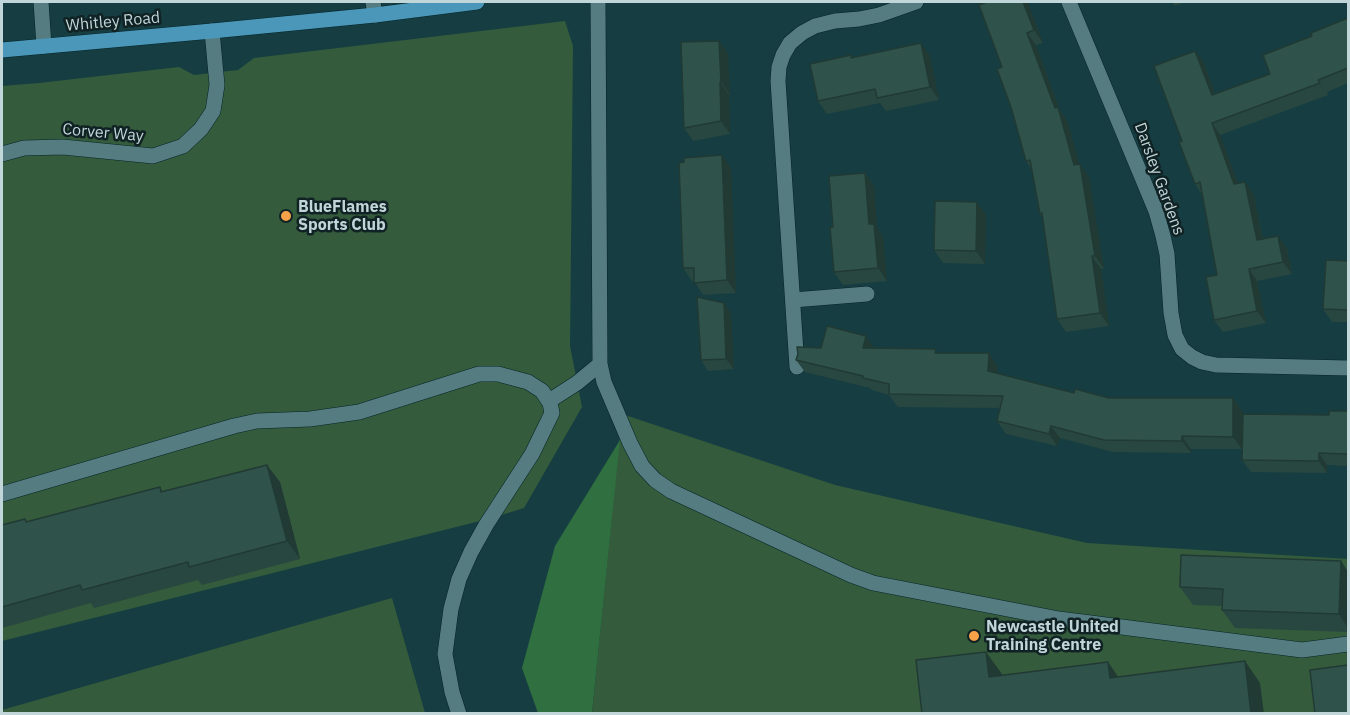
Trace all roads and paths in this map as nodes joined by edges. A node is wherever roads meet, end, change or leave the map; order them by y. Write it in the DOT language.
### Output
graph roads {
  1 [pos="41,2"];
  2 [pos="477,2"];
  3 [pos="598,2"];
  4 [pos="916,2"];
  5 [pos="1069,2"];
  6 [pos="374,8"];
  7 [pos="212,32"];
  8 [pos="44,46"];
  9 [pos="2,50"];
  10 [pos="2,154"];
  11 [pos="867,294"];
  12 [pos="793,300"];
  13 [pos="600,364"];
  14 [pos="797,367"];
  15 [pos="1348,368"];
  16 [pos="549,401"];
  17 [pos="2,494"];
  18 [pos="1348,644"];
  19 [pos="459,714"];
  1 -- 8 [label="street"];
  2 -- 6 [label="main road, Whitley Road"];
  3 -- 13 [label="street"];
  4 -- 12 [label="street"];
  5 -- 15 [label="street, Darsley Gardens"];
  6 -- 7 [label="main road, Whitley Road"];
  7 -- 8 [label="main road, Whitley Road"];
  7 -- 10 [label="street, Corver Way"];
  8 -- 9 [label="main road, Whitley Road"];
  11 -- 12 [label="street"];
  12 -- 14 [label="street"];
  13 -- 16 [label="street"];
  13 -- 18 [label="street"];
  16 -- 17 [label="street"];
  16 -- 19 [label="street"];
}
